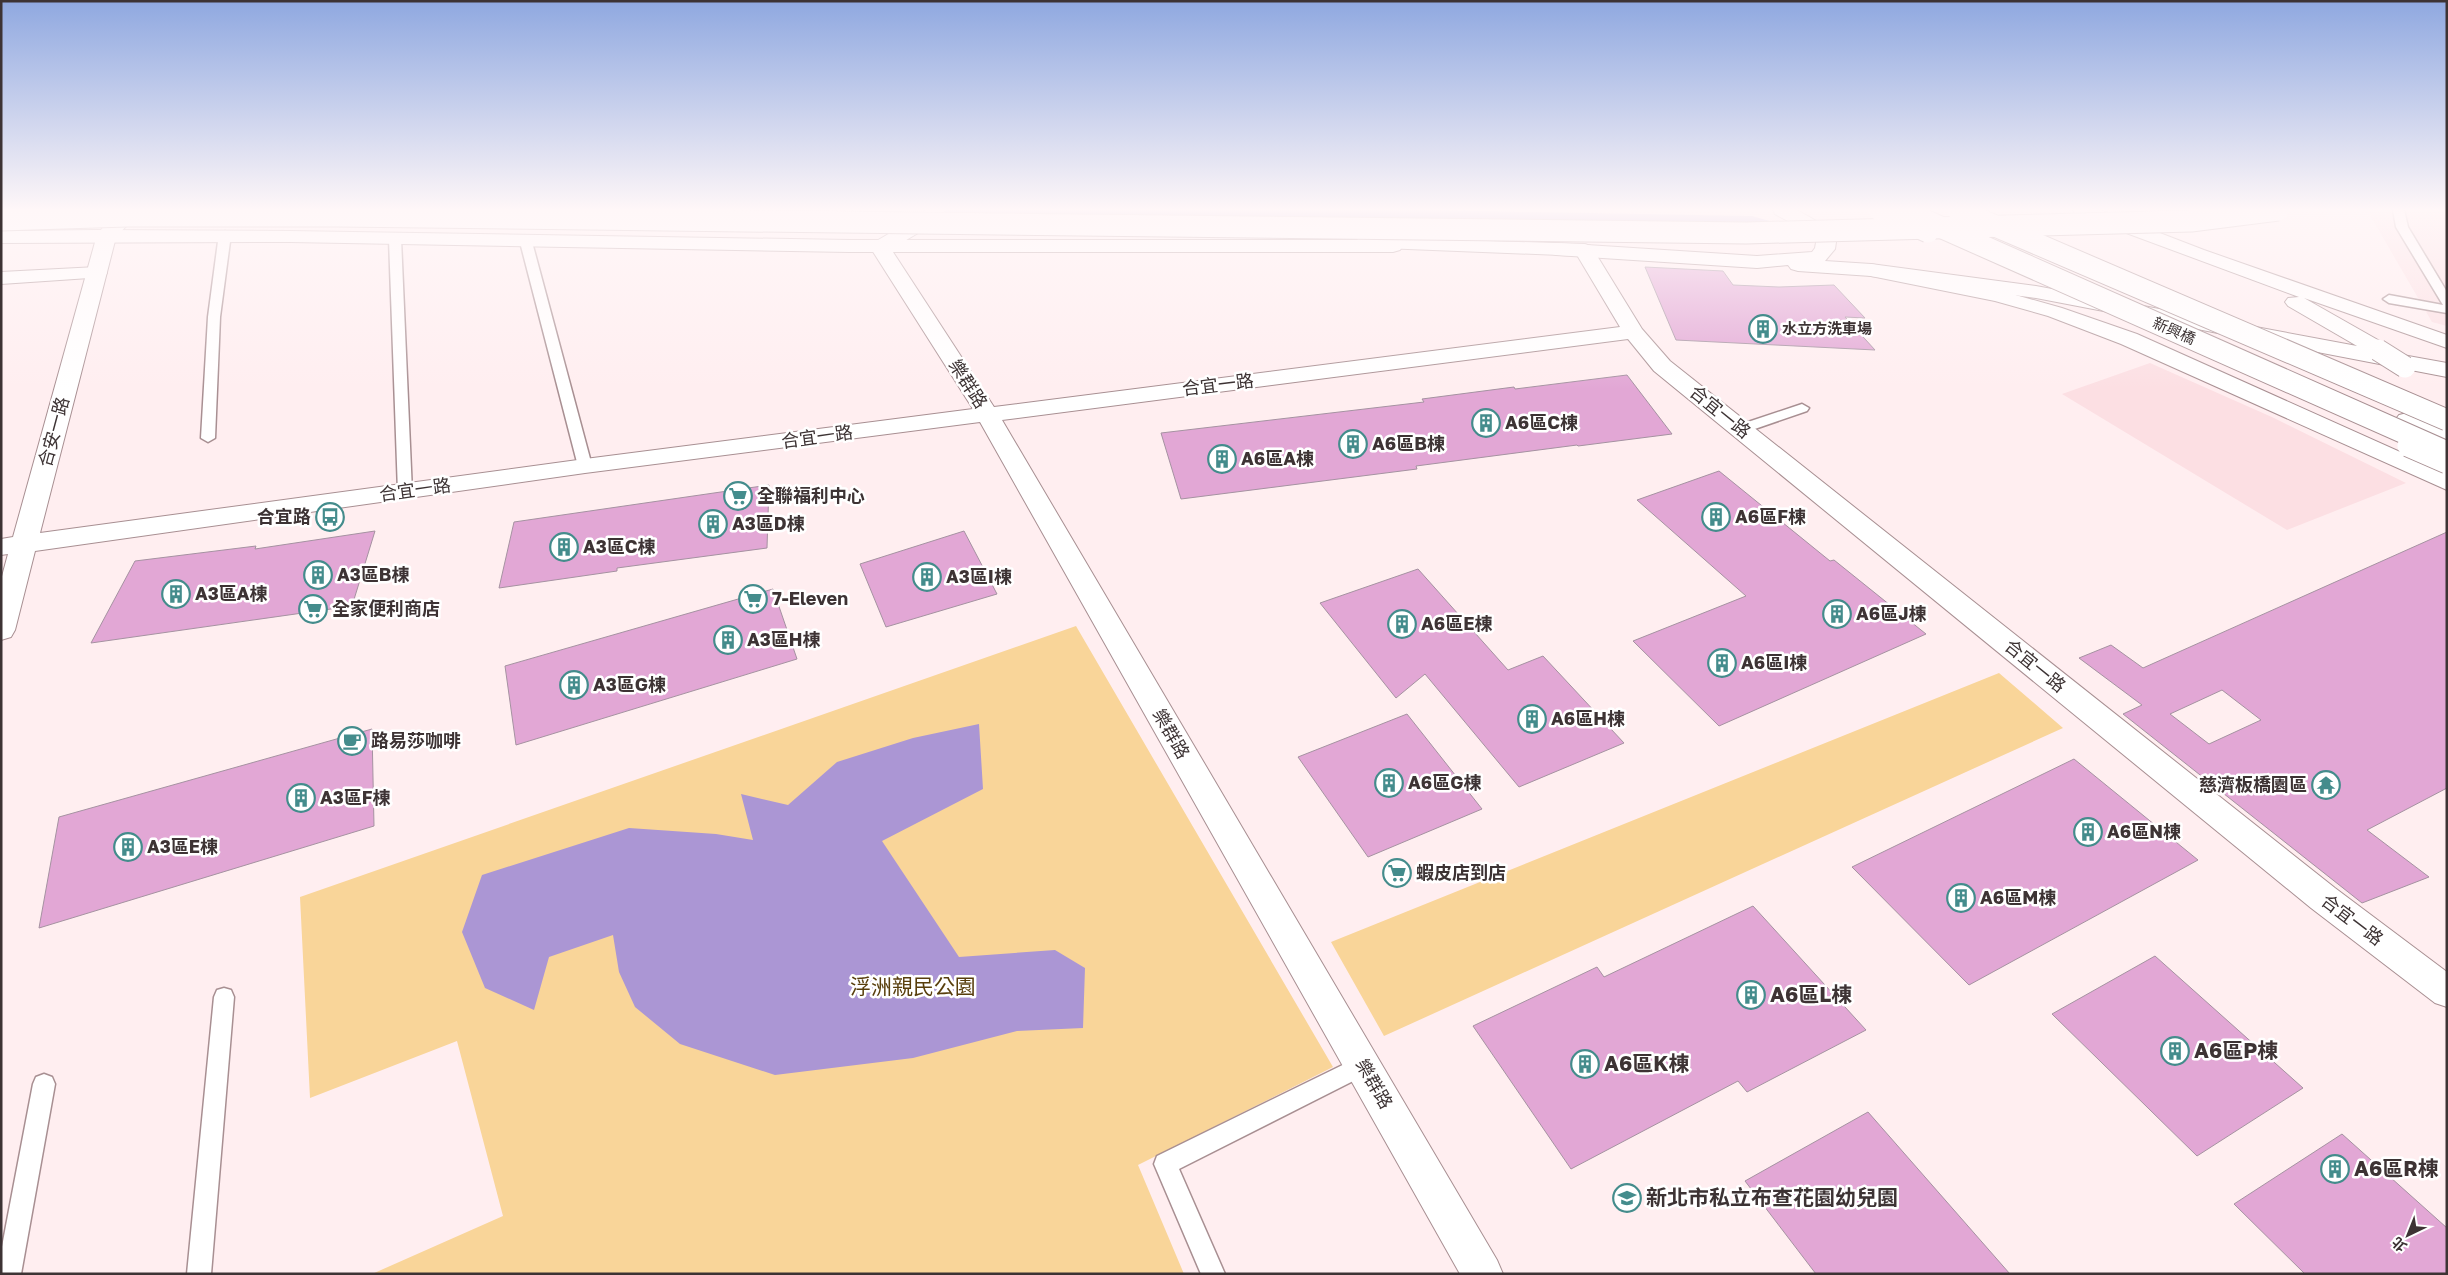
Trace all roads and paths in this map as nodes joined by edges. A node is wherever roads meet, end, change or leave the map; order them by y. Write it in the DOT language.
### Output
graph roads {
  1 [pos="220,270"];
  2 [pos="396,270"];
  3 [pos="533,270"];
  4 [pos="894,270"];
  5 [pos="1596,270"];
  6 [pos="1864,270"];
  7 [pos="1871,270"];
  8 [pos="2013,270"];
  9 [pos="2036,270"];
  10 [pos="2061,270"];
  11 [pos="2097,270"];
  12 [pos="2229,270"];
  13 [pos="2241,270"];
  14 [pos="2275,270"];
  15 [pos="2428,270"];
  16 [pos="97,272"];
  17 [pos="1,278"];
  18 [pos="2389,299"];
  19 [pos="2447,302"];
  20 [pos="2447,309"];
  21 [pos="2447,331"];
  22 [pos="1633,332"];
  23 [pos="2447,342"];
  24 [pos="2447,370"];
  25 [pos="2447,391"];
  26 [pos="1802,408"];
  27 [pos="987,414"];
  28 [pos="2447,420"];
  29 [pos="1741,429"];
  30 [pos="208,438"];
  31 [pos="2447,438"];
  32 [pos="2447,452"];
  33 [pos="2447,463"];
  34 [pos="584,466"];
  35 [pos="2447,482"];
  36 [pos="405,492"];
  37 [pos="13,545"];
  38 [pos="1,630"];
  39 [pos="2447,992"];
  40 [pos="224,997"];
  41 [pos="1363,1065"];
  42 [pos="44,1084"];
  43 [pos="9,1274"];
  44 [pos="199,1274"];
  45 [pos="1213,1274"];
  46 [pos="1483,1274"];
  1 -- 30 [label="lane"];
  2 -- 36 [label="lane"];
  3 -- 34 [label="lane"];
  4 -- 27 [label="main road, 樂群路"];
  5 -- 22 [label="main road, 合宜一路"];
  6 -- 7 [label="main road"];
  7 -- 24 [label="main road"];
  7 -- 35 [label="main road"];
  8 -- 33 [label="main road, bridge"];
  9 -- 32 [label="main road, 新興橋, bridge"];
  10 -- 31 [label="main road, 新興橋, bridge"];
  11 -- 28 [label="main road, bridge"];
  12 -- 25 [label="main road, bridge"];
  13 -- 23 [label="main road"];
  14 -- 21 [label="main road"];
  15 -- 19 [label="lane"];
  16 -- 17 [label="main road"];
  16 -- 37 [label="main road, 合安一路"];
  18 -- 20 [label="lane"];
  22 -- 27 [label="main road, 合宜一路"];
  22 -- 29 [label="main road, 合宜一路"];
  26 -- 29 [label="lane"];
  27 -- 34 [label="main road, 合宜一路"];
  27 -- 41 [label="main road, 樂群路"];
  29 -- 39 [label="main road, 合宜一路"];
  34 -- 36 [label="main road, 合宜一路"];
  36 -- 37 [label="main road, 合宜一路"];
  37 -- 38 [label="main road, 合安一路"];
  40 -- 44 [label="lane"];
  41 -- 45 [label="lane"];
  41 -- 46 [label="main road, 樂群路"];
  42 -- 43 [label="lane"];
}
